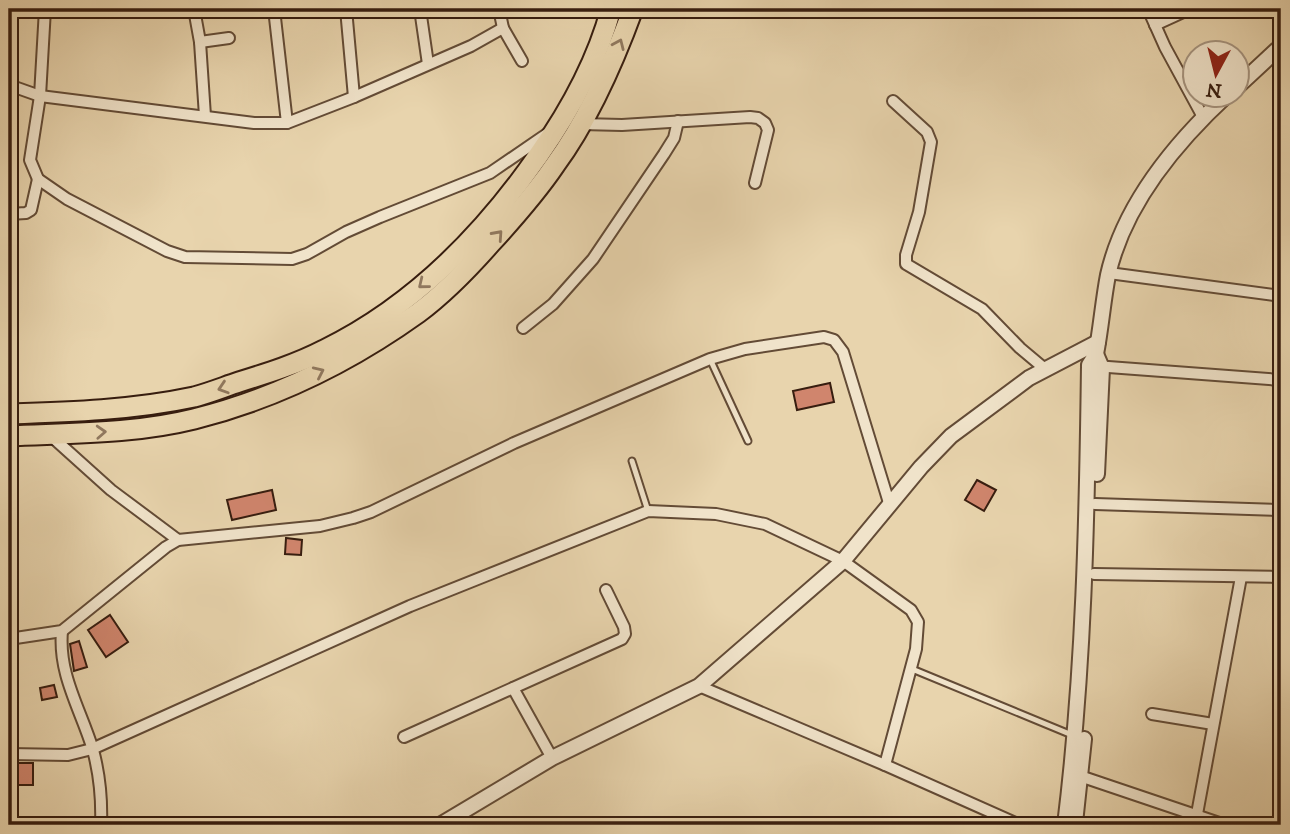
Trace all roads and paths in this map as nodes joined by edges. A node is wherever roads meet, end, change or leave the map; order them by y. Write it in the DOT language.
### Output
graph roads {
  1 [pos="45,9"];
  2 [pos="194,9"];
  3 [pos="274,9"];
  4 [pos="346,9"];
  5 [pos="420,9"];
  6 [pos="499,9"];
  7 [pos="611,9"];
  8 [pos="633,9"];
  9 [pos="1148,9"];
  10 [pos="1190,9"];
  11 [pos="1155,25"];
  12 [pos="503,28"];
  13 [pos="229,38"];
  14 [pos="200,42"];
  15 [pos="1281,46"];
  16 [pos="522,61"];
  17 [pos="428,64"];
  18 [pos="1252,72"];
  19 [pos="9,85"];
  20 [pos="40,96"];
  21 [pos="354,97"];
  22 [pos="892,101"];
  23 [pos="1213,108"];
  24 [pos="205,116"];
  25 [pos="1203,117"];
  26 [pos="678,121"];
  27 [pos="287,123"];
  28 [pos="581,124"];
  29 [pos="559,125"];
  30 [pos="38,179"];
  31 [pos="755,183"];
  32 [pos="9,214"];
  33 [pos="1109,273"];
  34 [pos="1281,296"];
  35 [pos="523,328"];
  36 [pos="1096,357"];
  37 [pos="710,359"];
  38 [pos="1045,369"];
  39 [pos="1281,380"];
  40 [pos="9,414"];
  41 [pos="49,434"];
  42 [pos="9,436"];
  43 [pos="748,441"];
  44 [pos="632,461"];
  45 [pos="1095,505"];
  46 [pos="890,506"];
  47 [pos="1281,510"];
  48 [pos="648,511"];
  49 [pos="178,540"];
  50 [pos="844,561"];
  51 [pos="1094,574"];
  52 [pos="1241,577"];
  53 [pos="1281,577"];
  54 [pos="606,590"];
  55 [pos="62,631"];
  56 [pos="9,639"];
  57 [pos="1281,667"];
  58 [pos="912,668"];
  59 [pos="699,686"];
  60 [pos="513,688"];
  61 [pos="1281,692"];
  62 [pos="1152,714"];
  63 [pos="1213,724"];
  64 [pos="1075,736"];
  65 [pos="404,737"];
  66 [pos="92,749"];
  67 [pos="9,754"];
  68 [pos="552,758"];
  69 [pos="885,765"];
  70 [pos="1077,774"];
  71 [pos="1197,814"];
  72 [pos="101,825"];
  73 [pos="440,825"];
  74 [pos="1020,825"];
  75 [pos="1065,825"];
  76 [pos="1075,825"];
  77 [pos="1226,825"];
  1 -- 20 [label="street"];
  2 -- 14 [label="street"];
  3 -- 27 [label="street"];
  4 -- 21 [label="street"];
  5 -- 17 [label="street"];
  6 -- 12 [label="street"];
  7 -- 29 [label="highway"];
  28 -- 8 [label="highway, one-way"];
  9 -- 11 [label="street"];
  10 -- 11 [label="street"];
  11 -- 25 [label="street"];
  12 -- 16 [label="street"];
  12 -- 17 [label="street"];
  13 -- 14 [label="street"];
  14 -- 24 [label="street"];
  15 -- 18 [label="street"];
  17 -- 21 [label="street"];
  19 -- 20 [label="street"];
  20 -- 24 [label="street"];
  20 -- 30 [label="street"];
  21 -- 27 [label="street"];
  22 -- 38 [label="street"];
  23 -- 25 [label="street"];
  24 -- 27 [label="street"];
  25 -- 33 [label="street"];
  26 -- 28 [label="street"];
  26 -- 31 [label="street"];
  26 -- 35 [label="street"];
  41 -- 28 [label="highway, one-way"];
  29 -- 30 [label="street"];
  29 -- 40 [label="highway, one-way"];
  30 -- 32 [label="street"];
  33 -- 34 [label="street"];
  33 -- 36 [label="street"];
  36 -- 38 [label="street"];
  36 -- 39 [label="street"];
  36 -- 45 [label="street"];
  36 -- 64 [label="street"];
  37 -- 43 [label="lane"];
  37 -- 46 [label="street"];
  37 -- 49 [label="street"];
  38 -- 46 [label="street"];
  41 -- 42 [label="highway"];
  41 -- 49 [label="street"];
  44 -- 48 [label="lane"];
  45 -- 47 [label="street"];
  45 -- 51 [label="street"];
  46 -- 50 [label="street"];
  48 -- 50 [label="street"];
  48 -- 66 [label="street"];
  49 -- 55 [label="street"];
  50 -- 58 [label="street"];
  50 -- 59 [label="street"];
  51 -- 52 [label="street"];
  51 -- 70 [label="street"];
  52 -- 53 [label="street"];
  52 -- 63 [label="street"];
  54 -- 60 [label="street"];
  55 -- 56 [label="street"];
  55 -- 66 [label="street"];
  57 -- 61 [label="street"];
  58 -- 64 [label="lane"];
  58 -- 69 [label="street"];
  59 -- 68 [label="street"];
  59 -- 69 [label="street"];
  60 -- 65 [label="street"];
  60 -- 68 [label="street"];
  62 -- 63 [label="street"];
  63 -- 71 [label="street"];
  64 -- 70 [label="street"];
  66 -- 67 [label="street"];
  66 -- 72 [label="street"];
  68 -- 73 [label="street"];
  69 -- 74 [label="street"];
  70 -- 71 [label="street"];
  70 -- 75 [label="street"];
  70 -- 76 [label="street"];
  71 -- 77 [label="street"];
}
